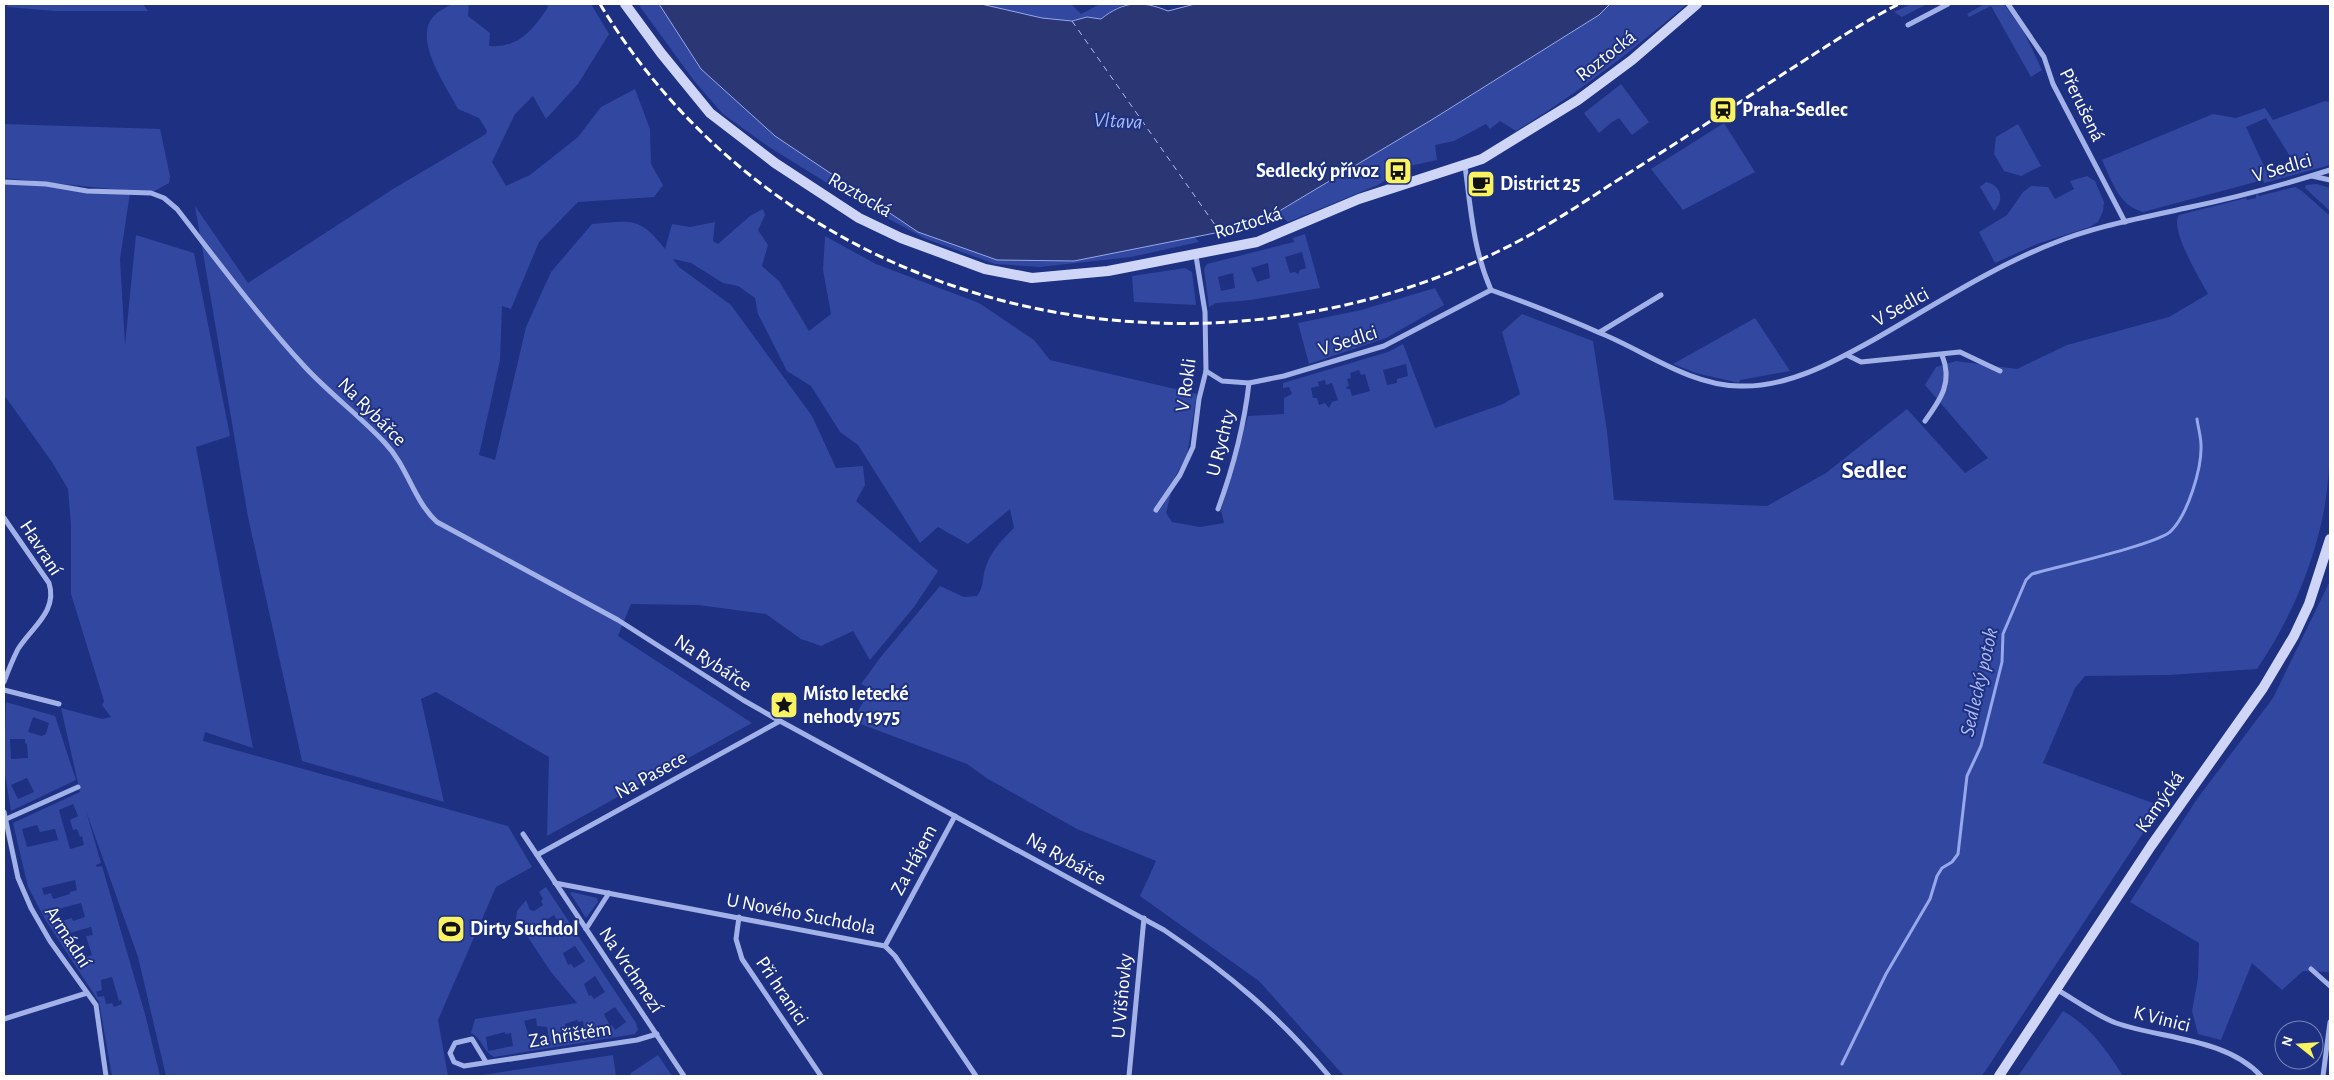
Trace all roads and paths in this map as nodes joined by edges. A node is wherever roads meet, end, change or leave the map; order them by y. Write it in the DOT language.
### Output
graph roads {
  1 [pos="625,4"];
  2 [pos="1697,4"];
  3 [pos="1948,4"];
  4 [pos="2008,4"];
  5 [pos="1908,25"];
  6 [pos="1465,166"];
  7 [pos="2330,170"];
  8 [pos="2311,176"];
  9 [pos="2330,180"];
  10 [pos="4,182"];
  11 [pos="2125,222"];
  12 [pos="1196,256"];
  13 [pos="1490,290"];
  14 [pos="1660,295"];
  15 [pos="1600,332"];
  16 [pos="1846,355"];
  17 [pos="1942,355"];
  18 [pos="1206,371"];
  19 [pos="2000,371"];
  20 [pos="1249,383"];
  21 [pos="1925,421"];
  22 [pos="1156,510"];
  23 [pos="1218,510"];
  24 [pos="4,518"];
  25 [pos="2330,539"];
  26 [pos="4,682"];
  27 [pos="4,690"];
  28 [pos="60,704"];
  29 [pos="780,721"];
  30 [pos="78,787"];
  31 [pos="4,812"];
  32 [pos="955,816"];
  33 [pos="4,820"];
  34 [pos="523,834"];
  35 [pos="537,855"];
  36 [pos="555,883"];
  37 [pos="609,893"];
  38 [pos="740,917"];
  39 [pos="1144,918"];
  40 [pos="586,929"];
  41 [pos="885,946"];
  42 [pos="2311,969"];
  43 [pos="2330,986"];
  44 [pos="2056,988"];
  45 [pos="88,993"];
  46 [pos="4,1019"];
  47 [pos="2330,1022"];
  48 [pos="657,1034"];
  49 [pos="486,1062"];
  50 [pos="106,1076"];
  51 [pos="684,1076"];
  52 [pos="821,1076"];
  53 [pos="976,1076"];
  54 [pos="1129,1076"];
  55 [pos="1330,1076"];
  56 [pos="1999,1076"];
  57 [pos="2260,1076"];
  58 [pos="2323,1076"];
  1 -- 12 [label="main road, Roztocká"];
  2 -- 6 [label="main road, Roztocká"];
  3 -- 5 [label="street"];
  4 -- 11 [label="street, Přerušená"];
  6 -- 12 [label="main road, Roztocká"];
  6 -- 13 [label="street"];
  7 -- 8 [label="street, V Sedlci"];
  8 -- 9 [label="street"];
  8 -- 11 [label="street, V Sedlci"];
  10 -- 29 [label="street, Na Rybářce"];
  11 -- 16 [label="street, V Sedlci"];
  12 -- 18 [label="street, V Rokli"];
  13 -- 15 [label="street, V Sedlci"];
  13 -- 20 [label="street, V Sedlci"];
  14 -- 15 [label="street"];
  15 -- 16 [label="street, V Sedlci"];
  16 -- 17 [label="street"];
  17 -- 19 [label="street"];
  17 -- 21 [label="street"];
  18 -- 20 [label="street, V Sedlci"];
  18 -- 22 [label="street, V Rokli"];
  20 -- 23 [label="street, U Rychty"];
  24 -- 26 [label="street, Havraní"];
  25 -- 44 [label="main road, Kamýcká"];
  27 -- 28 [label="street"];
  29 -- 32 [label="street, Na Rybářce"];
  29 -- 35 [label="street, Na Pasece"];
  30 -- 33 [label="street"];
  31 -- 33 [label="street, Armádní"];
  32 -- 39 [label="street, Na Rybářce"];
  32 -- 41 [label="street, Za Hájem"];
  33 -- 45 [label="street, Armádní"];
  34 -- 35 [label="street, Na Vrchmezí"];
  35 -- 36 [label="street, Na Vrchmezí"];
  36 -- 37 [label="street, U Nového Suchdola"];
  36 -- 40 [label="street, Na Vrchmezí"];
  37 -- 38 [label="street, U Nového Suchdola"];
  37 -- 40 [label="street"];
  38 -- 41 [label="street, U Nového Suchdola"];
  38 -- 52 [label="street, Při hranici"];
  39 -- 54 [label="street, U Višňovky"];
  39 -- 55 [label="street, Na Rybářce"];
  40 -- 48 [label="street, Na Vrchmezí"];
  41 -- 53 [label="street, U Nového Suchdola"];
  42 -- 43 [label="street"];
  44 -- 56 [label="main road, Kamýcká"];
  44 -- 57 [label="street, K Vinici"];
  45 -- 46 [label="street"];
  45 -- 50 [label="street, Armádní"];
  47 -- 58 [label="street"];
  48 -- 49 [label="street, Za hřištěm"];
  48 -- 51 [label="street, Na Vrchmezí"];
  49 -- 49 [label="street, Za hřištěm"];
}
